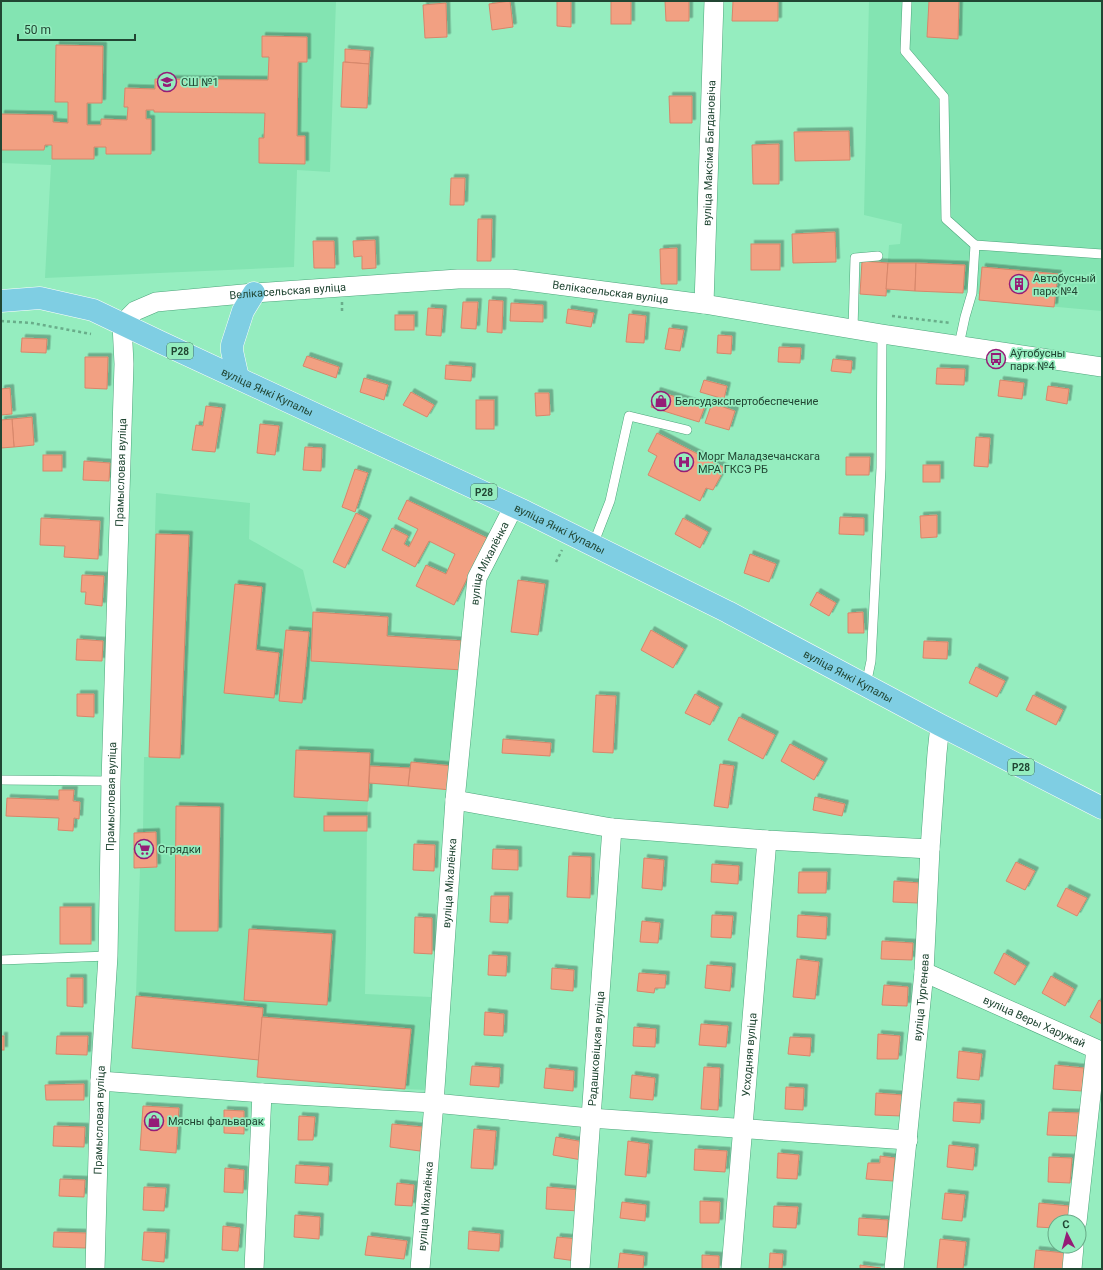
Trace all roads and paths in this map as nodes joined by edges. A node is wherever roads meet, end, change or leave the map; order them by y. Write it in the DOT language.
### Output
graph roads {
  1 [pos="714,1"];
  2 [pos="907,1"];
  3 [pos="975,245"];
  4 [pos="1102,254"];
  5 [pos="878,256"];
  6 [pos="254,294"];
  7 [pos="1,301"];
  8 [pos="704,304"];
  9 [pos="1,321"];
  10 [pos="122,324"];
  11 [pos="853,328"];
  12 [pos="92,334"];
  13 [pos="882,334"];
  14 [pos="959,345"];
  15 [pos="1102,367"];
  16 [pos="238,378"];
  17 [pos="687,430"];
  18 [pos="514,506"];
  19 [pos="594,545"];
  20 [pos="866,685"];
  21 [pos="940,725"];
  22 [pos="1,780"];
  23 [pos="111,781"];
  24 [pos="455,800"];
  25 [pos="1102,808"];
  26 [pos="612,828"];
  27 [pos="767,840"];
  28 [pos="930,848"];
  29 [pos="108,956"];
  30 [pos="1,960"];
  31 [pos="924,972"];
  32 [pos="100,1081"];
  33 [pos="262,1093"];
  34 [pos="434,1103"];
  35 [pos="590,1118"];
  36 [pos="743,1128"];
  37 [pos="908,1140"];
  38 [pos="1078,1214"];
  39 [pos="1073,1254"];
  40 [pos="95,1269"];
  41 [pos="254,1269"];
  42 [pos="420,1269"];
  43 [pos="580,1269"];
  44 [pos="732,1269"];
  45 [pos="894,1269"];
  46 [pos="1072,1269"];
  1 -- 8 [label="street, вуліца Максіма Багдановіча"];
  2 -- 3 [label="lane"];
  3 -- 4 [label="lane"];
  3 -- 14 [label="lane"];
  5 -- 11 [label="lane"];
  6 -- 8 [label="street, Велікасельская вуліца"];
  6 -- 10 [label="street, Велікасельская вуліца"];
  6 -- 16 [label="main road"];
  7 -- 10 [label="main road, вуліца Янкі Купалы / Р28"];
  8 -- 11 [label="street, Велікасельская вуліца"];
  9 -- 12 [label="path"];
  10 -- 16 [label="main road, вуліца Янкі Купалы / Р28"];
  10 -- 23 [label="street, Прамысловая вуліца"];
  11 -- 13 [label="street, Велікасельская вуліца"];
  13 -- 14 [label="street, Велікасельская вуліца"];
  13 -- 20 [label="lane"];
  14 -- 15 [label="street, Велікасельская вуліца"];
  16 -- 18 [label="main road, вуліца Янкі Купалы / Р28"];
  17 -- 19 [label="lane"];
  18 -- 19 [label="main road, вуліца Янкі Купалы / Р28"];
  18 -- 24 [label="street, вуліца Міхалёнка"];
  19 -- 20 [label="main road, вуліца Янкі Купалы / Р28"];
  20 -- 21 [label="main road, вуліца Янкі Купалы / Р28"];
  21 -- 25 [label="main road, вуліца Янкі Купалы / Р28"];
  21 -- 28 [label="street, вуліца Тургенева"];
  22 -- 23 [label="lane"];
  23 -- 29 [label="street, Прамысловая вуліца"];
  24 -- 26 [label="street"];
  24 -- 34 [label="street, вуліца Міхалёнка"];
  26 -- 27 [label="street"];
  26 -- 35 [label="street, Радашковіцкая вуліца"];
  27 -- 28 [label="street"];
  27 -- 36 [label="street, Усходняя вуліца"];
  28 -- 31 [label="street, вуліца Тургенева"];
  29 -- 30 [label="lane"];
  29 -- 32 [label="street, Прамысловая вуліца"];
  31 -- 37 [label="street, вуліца Тургенева"];
  31 -- 38 [label="street, вуліца Веры Харужай"];
  32 -- 33 [label="street"];
  32 -- 40 [label="street, Прамысловая вуліца"];
  33 -- 34 [label="street"];
  33 -- 41 [label="street"];
  34 -- 35 [label="street"];
  34 -- 42 [label="street, вуліца Міхалёнка"];
  35 -- 36 [label="street"];
  35 -- 43 [label="street, Радашковіцкая вуліца"];
  36 -- 37 [label="street"];
  36 -- 44 [label="street, Усходняя вуліца"];
  37 -- 45 [label="street, вуліца Тургенева"];
  39 -- 46 [label="street"];
}
